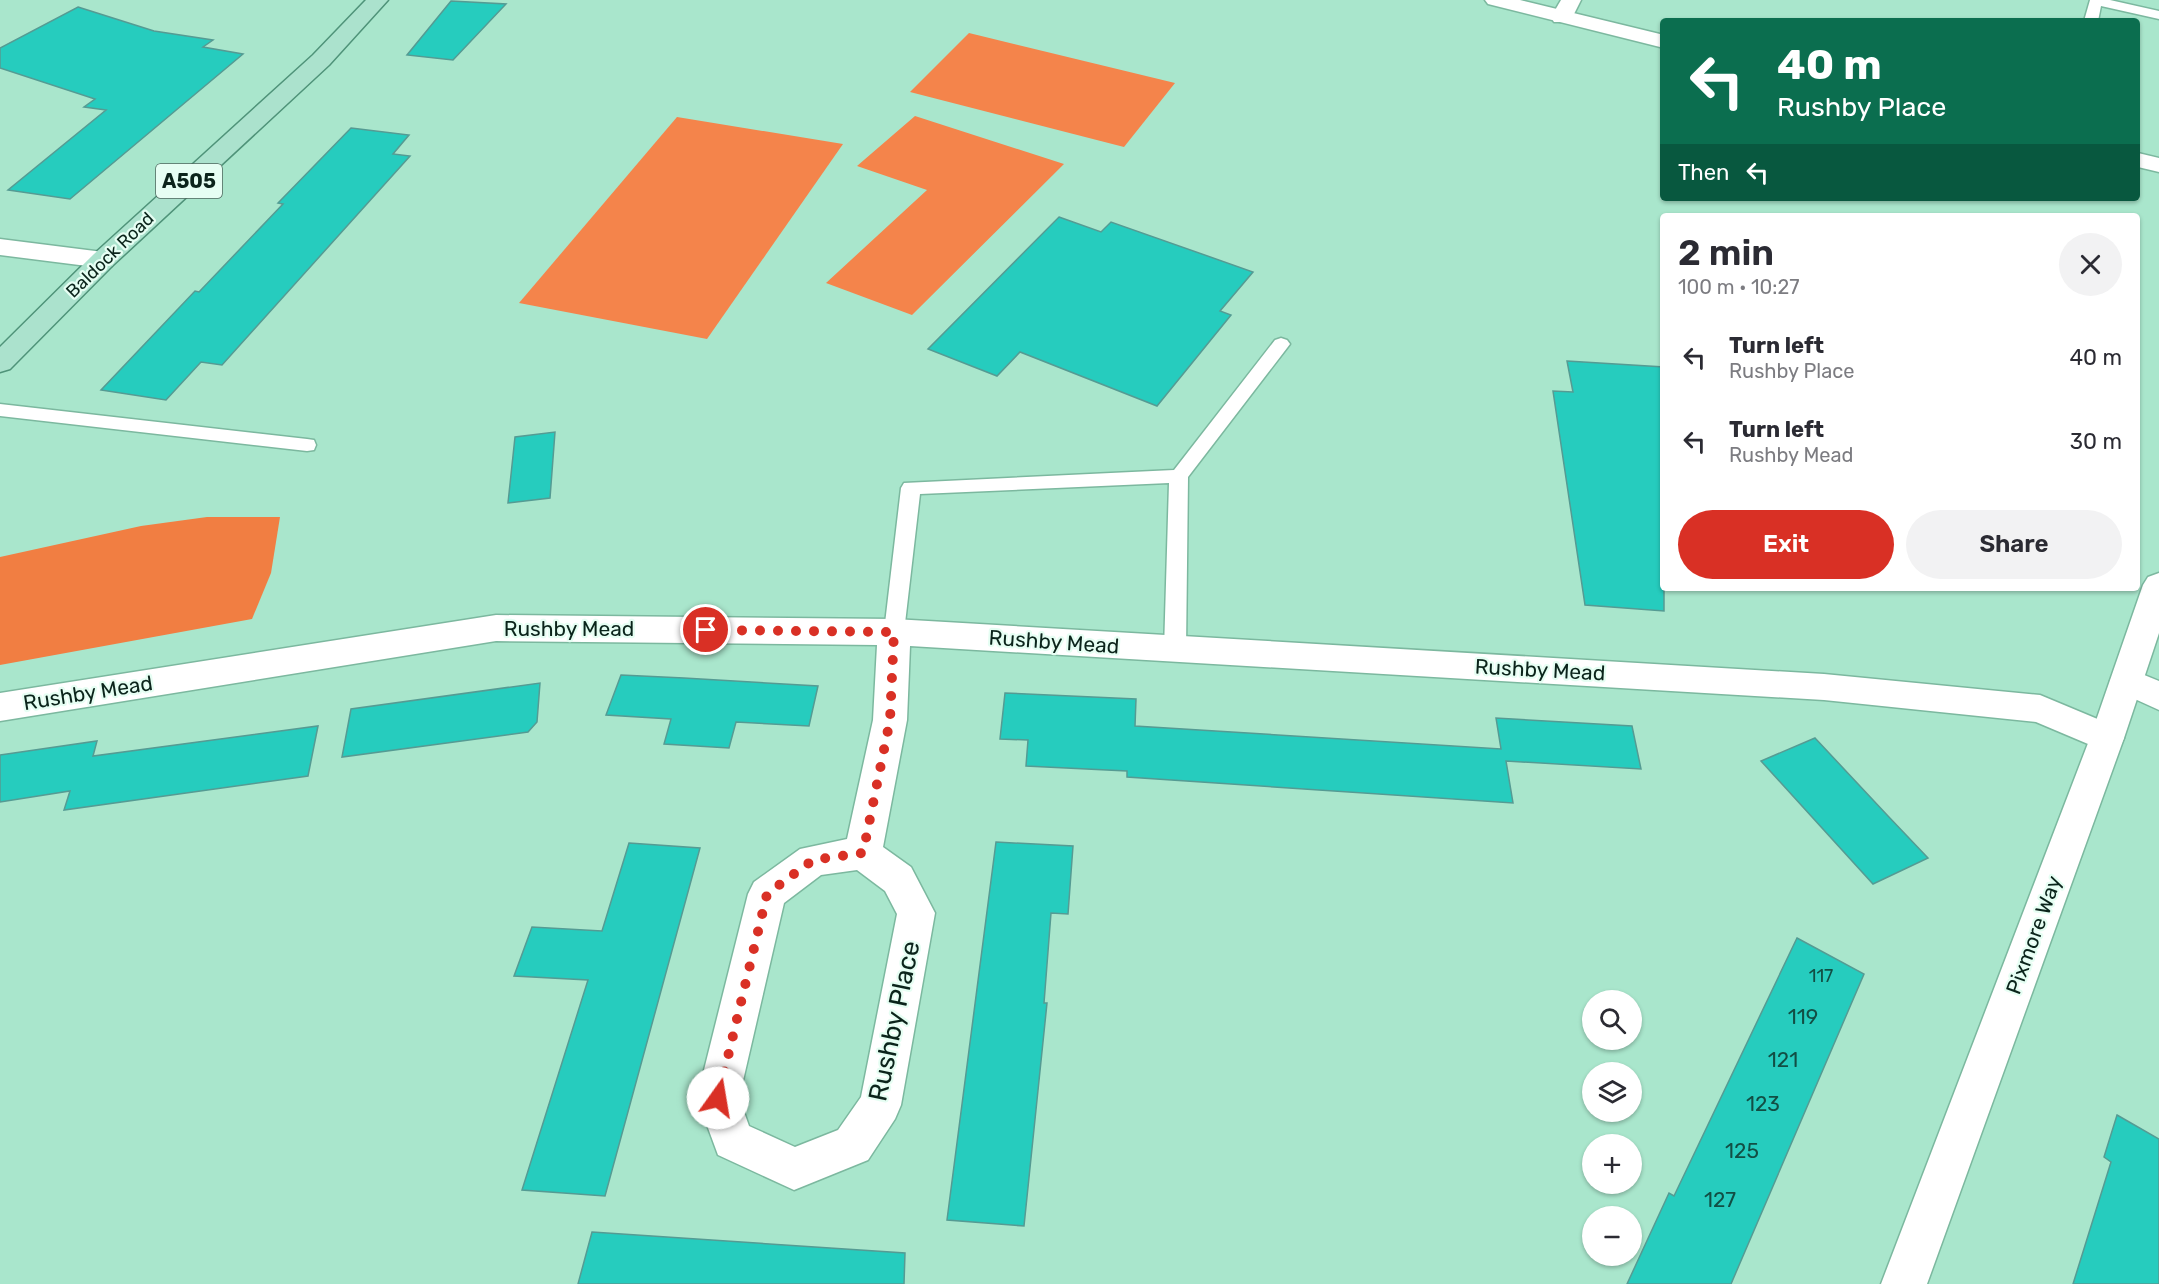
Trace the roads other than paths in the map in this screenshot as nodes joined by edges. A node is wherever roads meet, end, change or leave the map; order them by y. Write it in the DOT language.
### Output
graph roads {
  1 [pos="378,0"];
  2 [pos="1495,0"];
  3 [pos="2152,0"];
  4 [pos="2159,3"];
  5 [pos="1567,8"];
  6 [pos="2159,15"];
  7 [pos="2092,18"];
  8 [pos="1660,41"];
  9 [pos="0,247"];
  10 [pos="103,260"];
  11 [pos="1281,344"];
  12 [pos="0,363"];
  13 [pos="0,410"];
  14 [pos="307,445"];
  15 [pos="1179,476"];
  16 [pos="2159,585"];
  17 [pos="894,632"];
  18 [pos="1175,650"];
  19 [pos="2127,681"];
  20 [pos="2159,696"];
  21 [pos="0,707"];
  22 [pos="2107,738"];
  23 [pos="863,853"];
  24 [pos="1904,1284"];
  1 -- 10 [label="main road, Baldock Road / A505"];
  2 -- 5 [label="street"];
  3 -- 4 [label="lane"];
  5 -- 8 [label="street"];
  6 -- 7 [label="lane"];
  9 -- 10 [label="street"];
  10 -- 12 [label="main road, Baldock Road / A505"];
  11 -- 15 [label="lane"];
  13 -- 14 [label="lane"];
  15 -- 17 [label="lane"];
  15 -- 18 [label="lane"];
  16 -- 19 [label="street, Pixmore Way"];
  17 -- 18 [label="street, Rushby Mead"];
  17 -- 21 [label="street, Rushby Mead"];
  17 -- 23 [label="street"];
  18 -- 22 [label="street, Rushby Mead"];
  19 -- 20 [label="street"];
  19 -- 22 [label="street, Pixmore Way"];
  22 -- 24 [label="street, Pixmore Way"];
  23 -- 23 [label="street, Rushby Place"];
}
